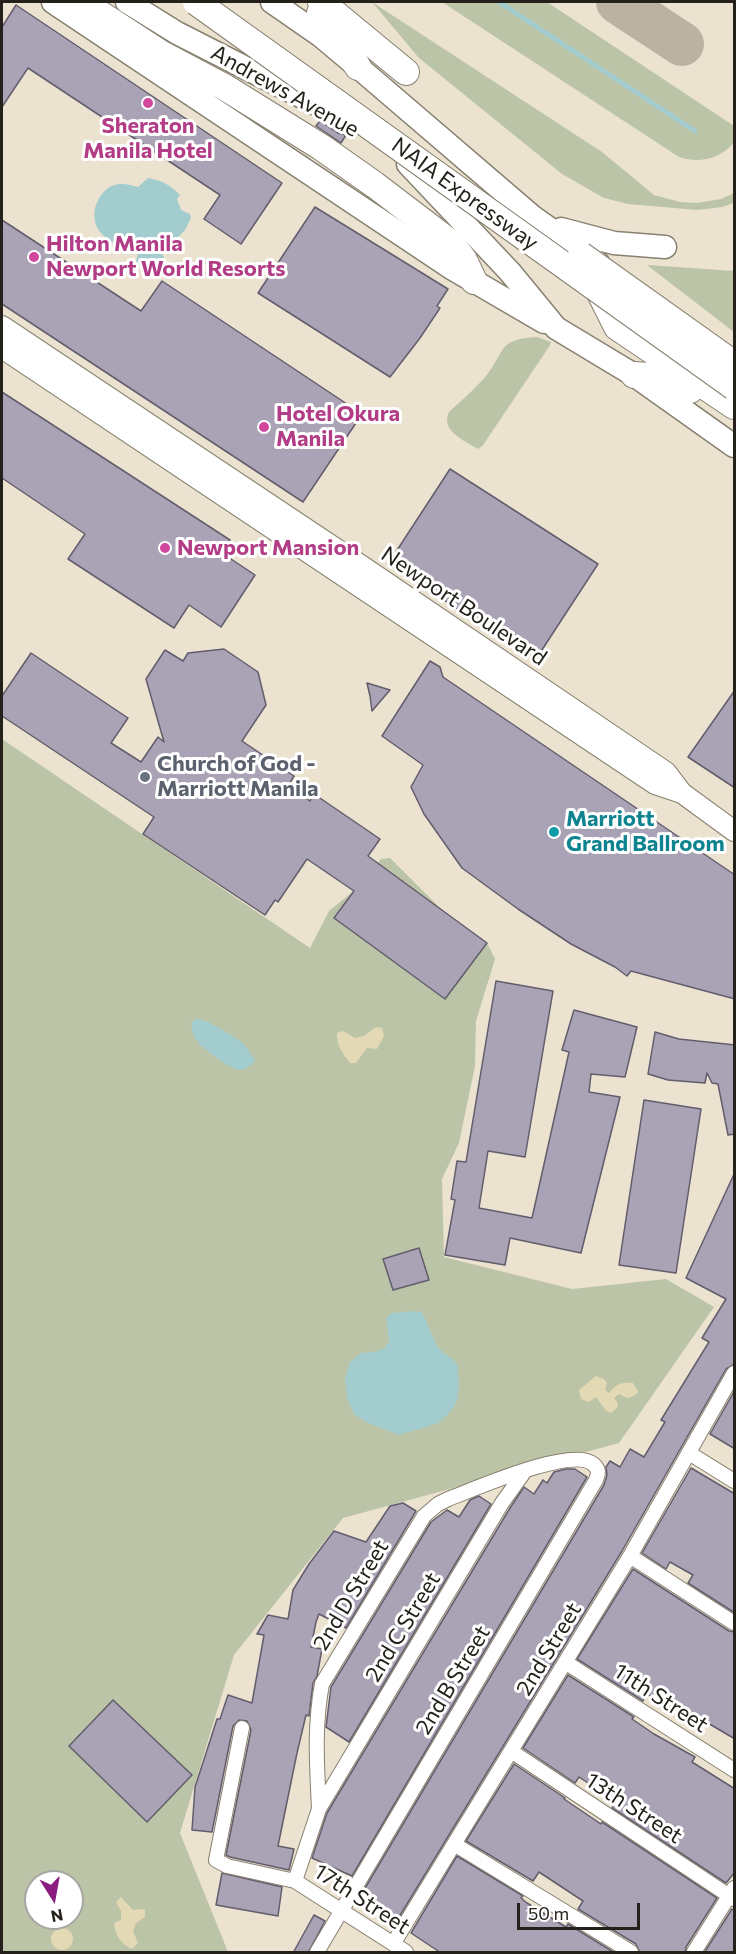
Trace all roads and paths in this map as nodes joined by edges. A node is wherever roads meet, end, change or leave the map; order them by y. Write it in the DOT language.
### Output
graph roads {
  1 [pos="53,2"];
  2 [pos="82,2"];
  3 [pos="127,2"];
  4 [pos="196,2"];
  5 [pos="223,2"];
  6 [pos="272,2"];
  7 [pos="312,2"];
  8 [pos="321,2"];
  9 [pos="358,67"];
  10 [pos="406,72"];
  11 [pos="533,217"];
  12 [pos="665,247"];
  13 [pos="578,250"];
  14 [pos="474,282"];
  15 [pos="2,326"];
  16 [pos="556,328"];
  17 [pos="2,348"];
  18 [pos="735,359"];
  19 [pos="735,364"];
  20 [pos="634,375"];
  21 [pos="735,387"];
  22 [pos="735,406"];
  23 [pos="735,418"];
  24 [pos="735,446"];
  25 [pos="169,448"];
  26 [pos="735,831"];
  27 [pos="735,1373"];
  28 [pos="689,1453"];
  29 [pos="525,1471"];
  30 [pos="735,1481"];
  31 [pos="630,1556"];
  32 [pos="735,1623"];
  33 [pos="565,1662"];
  34 [pos="242,1728"];
  35 [pos="511,1751"];
  36 [pos="735,1770"];
  37 [pos="319,1809"];
  38 [pos="454,1844"];
  39 [pos="295,1881"];
  40 [pos="733,1894"];
  41 [pos="340,1911"];
  42 [pos="393,1944"];
  43 [pos="317,1953"];
  44 [pos="406,1953"];
  45 [pos="631,1953"];
  46 [pos="694,1953"];
  1 -- 14 [label="main road"];
  2 -- 14 [label="highway"];
  3 -- 16 [label="main road, Andrews Avenue"];
  4 -- 21 [label="highway, NAIA Expressway, bridge"];
  5 -- 19 [label="highway, NAIA Expressway, bridge"];
  6 -- 9 [label="main road"];
  7 -- 9 [label="highway"];
  8 -- 10 [label="highway"];
  9 -- 10 [label="main road"];
  9 -- 11 [label="main road"];
  11 -- 12 [label="main road"];
  11 -- 13 [label="main road"];
  13 -- 18 [label="main road"];
  13 -- 22 [label="highway"];
  14 -- 16 [label="main road"];
  15 -- 25 [label="street, Newport Boulevard"];
  16 -- 20 [label="main road, Andrews Avenue"];
  17 -- 25 [label="street, Newport Boulevard"];
  20 -- 23 [label="highway"];
  20 -- 24 [label="main road, Andrews Avenue"];
  25 -- 26 [label="street, Newport Boulevard"];
  27 -- 28 [label="street, 2nd Street"];
  28 -- 30 [label="street"];
  28 -- 31 [label="street, 2nd Street"];
  29 -- 37 [label="street, 2nd C Street"];
  29 -- 37 [label="street, 2nd D Street"];
  29 -- 41 [label="street, 2nd B Street"];
  31 -- 32 [label="street"];
  31 -- 33 [label="street, 2nd Street"];
  33 -- 35 [label="street, 2nd Street"];
  33 -- 36 [label="street, 11th Street"];
  34 -- 39 [label="street"];
  35 -- 38 [label="street, 2nd Street"];
  35 -- 40 [label="street, 13th Street"];
  37 -- 39 [label="street, 2nd C Street"];
  38 -- 42 [label="street, 2nd Street"];
  38 -- 45 [label="street"];
  39 -- 41 [label="street, 17th Street"];
  40 -- 46 [label="street"];
  41 -- 42 [label="street, 17th Street"];
  41 -- 43 [label="street, 2nd B Street"];
  42 -- 44 [label="street, 17th Street"];
}
